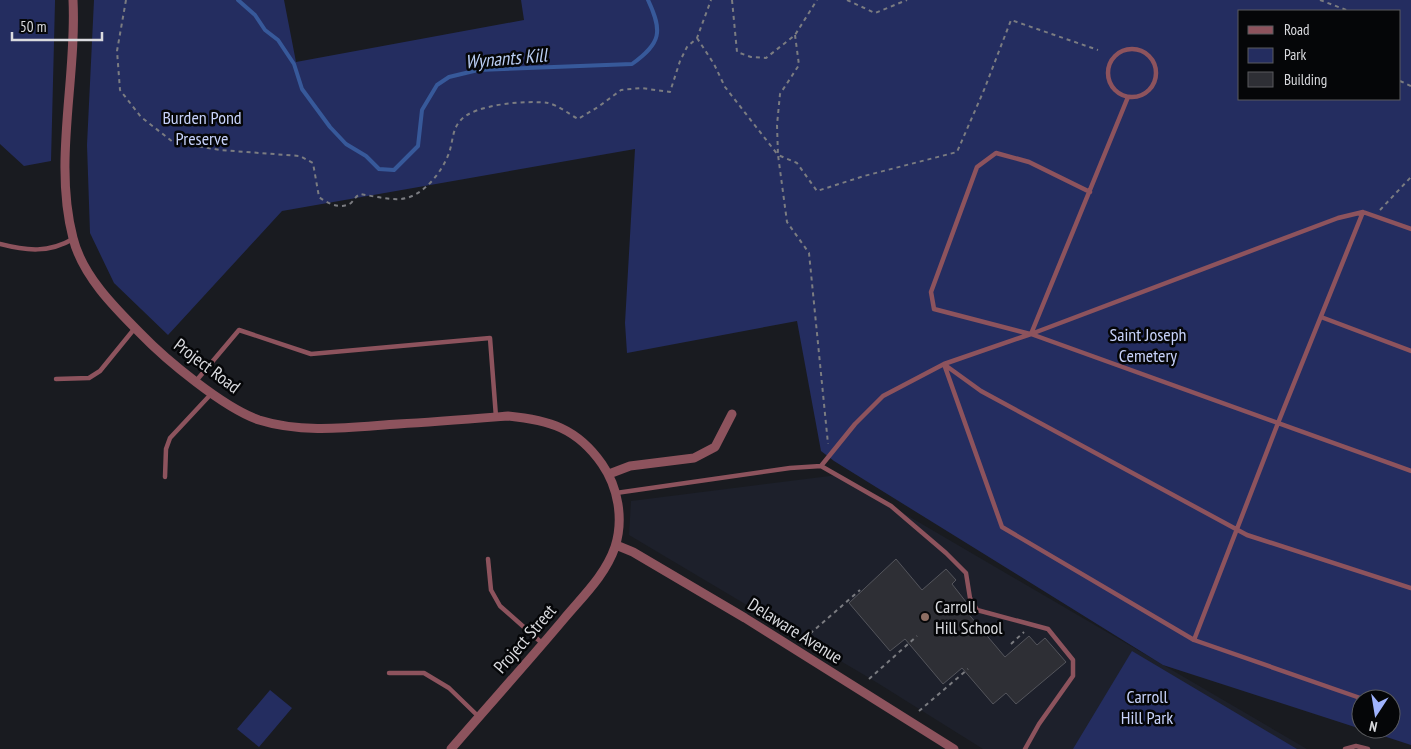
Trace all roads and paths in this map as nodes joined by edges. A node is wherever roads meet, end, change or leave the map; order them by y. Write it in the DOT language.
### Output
graph roads {
  1 [pos="73,0"];
  2 [pos="126,0"];
  3 [pos="711,0"];
  4 [pos="732,0"];
  5 [pos="817,0"];
  6 [pos="847,0"];
  7 [pos="907,0"];
  8 [pos="1320,0"];
  9 [pos="1346,10"];
  10 [pos="795,35"];
  11 [pos="696,38"];
  12 [pos="1098,50"];
  13 [pos="1128,97"];
  14 [pos="778,155"];
  15 [pos="1411,176"];
  16 [pos="1090,192"];
  17 [pos="1363,212"];
  18 [pos="1374,216"];
  19 [pos="1411,229"];
  20 [pos="73,239"];
  21 [pos="0,244"];
  22 [pos="1321,317"];
  23 [pos="135,328"];
  24 [pos="1031,334"];
  25 [pos="1411,351"];
  26 [pos="944,364"];
  27 [pos="56,379"];
  28 [pos="196,380"];
  29 [pos="212,393"];
  30 [pos="732,414"];
  31 [pos="496,417"];
  32 [pos="1278,423"];
  33 [pos="829,456"];
  34 [pos="821,466"];
  35 [pos="1411,471"];
  36 [pos="609,474"];
  37 [pos="166,477"];
  38 [pos="616,493"];
  39 [pos="1236,529"];
  40 [pos="616,544"];
  41 [pos="488,559"];
  42 [pos="1411,588"];
  43 [pos="860,590"];
  44 [pos="1033,624"];
  45 [pos="917,636"];
  46 [pos="804,639"];
  47 [pos="1194,640"];
  48 [pos="543,644"];
  49 [pos="1011,644"];
  50 [pos="968,669"];
  51 [pos="389,673"];
  52 [pos="869,680"];
  53 [pos="1351,695"];
  54 [pos="919,711"];
  55 [pos="479,717"];
  56 [pos="451,749"];
  57 [pos="954,749"];
  58 [pos="1025,749"];
  59 [pos="1345,749"];
  60 [pos="1368,749"];
  1 -- 20 [label="street, Project Road"];
  2 -- 11 [label="path"];
  3 -- 11 [label="path"];
  4 -- 10 [label="path"];
  5 -- 10 [label="path"];
  6 -- 7 [label="path"];
  8 -- 9 [label="path"];
  10 -- 14 [label="path"];
  11 -- 14 [label="path"];
  12 -- 14 [label="path"];
  13 -- 13 [label="lane"];
  13 -- 16 [label="lane"];
  14 -- 33 [label="path"];
  15 -- 18 [label="path"];
  16 -- 24 [label="lane"];
  16 -- 24 [label="lane"];
  17 -- 18 [label="lane"];
  17 -- 22 [label="lane"];
  17 -- 24 [label="lane"];
  18 -- 19 [label="lane"];
  20 -- 21 [label="lane"];
  20 -- 23 [label="street, Project Road"];
  22 -- 25 [label="lane"];
  22 -- 32 [label="lane"];
  23 -- 27 [label="lane"];
  23 -- 28 [label="street, Project Road"];
  24 -- 26 [label="lane"];
  24 -- 32 [label="lane"];
  26 -- 33 [label="lane"];
  26 -- 39 [label="lane"];
  26 -- 47 [label="lane"];
  28 -- 29 [label="street, Project Road"];
  28 -- 31 [label="lane"];
  29 -- 31 [label="street, Project Road"];
  29 -- 37 [label="lane"];
  30 -- 36 [label="street"];
  31 -- 36 [label="street, Project Road"];
  32 -- 35 [label="lane"];
  32 -- 39 [label="lane"];
  33 -- 34 [label="lane"];
  34 -- 38 [label="lane"];
  34 -- 44 [label="lane"];
  36 -- 38 [label="street, Project Road"];
  38 -- 40 [label="street, Project Road"];
  39 -- 42 [label="lane"];
  39 -- 47 [label="lane"];
  40 -- 48 [label="street, Project Street"];
  40 -- 57 [label="street, Delaware Avenue"];
  41 -- 48 [label="lane"];
  43 -- 46 [label="path"];
  44 -- 49 [label="path"];
  44 -- 58 [label="lane"];
  45 -- 52 [label="path"];
  47 -- 53 [label="lane"];
  48 -- 55 [label="street, Project Street"];
  50 -- 54 [label="path"];
  51 -- 55 [label="lane"];
  55 -- 56 [label="street, Project Street"];
  59 -- 60 [label="lane"];
}
